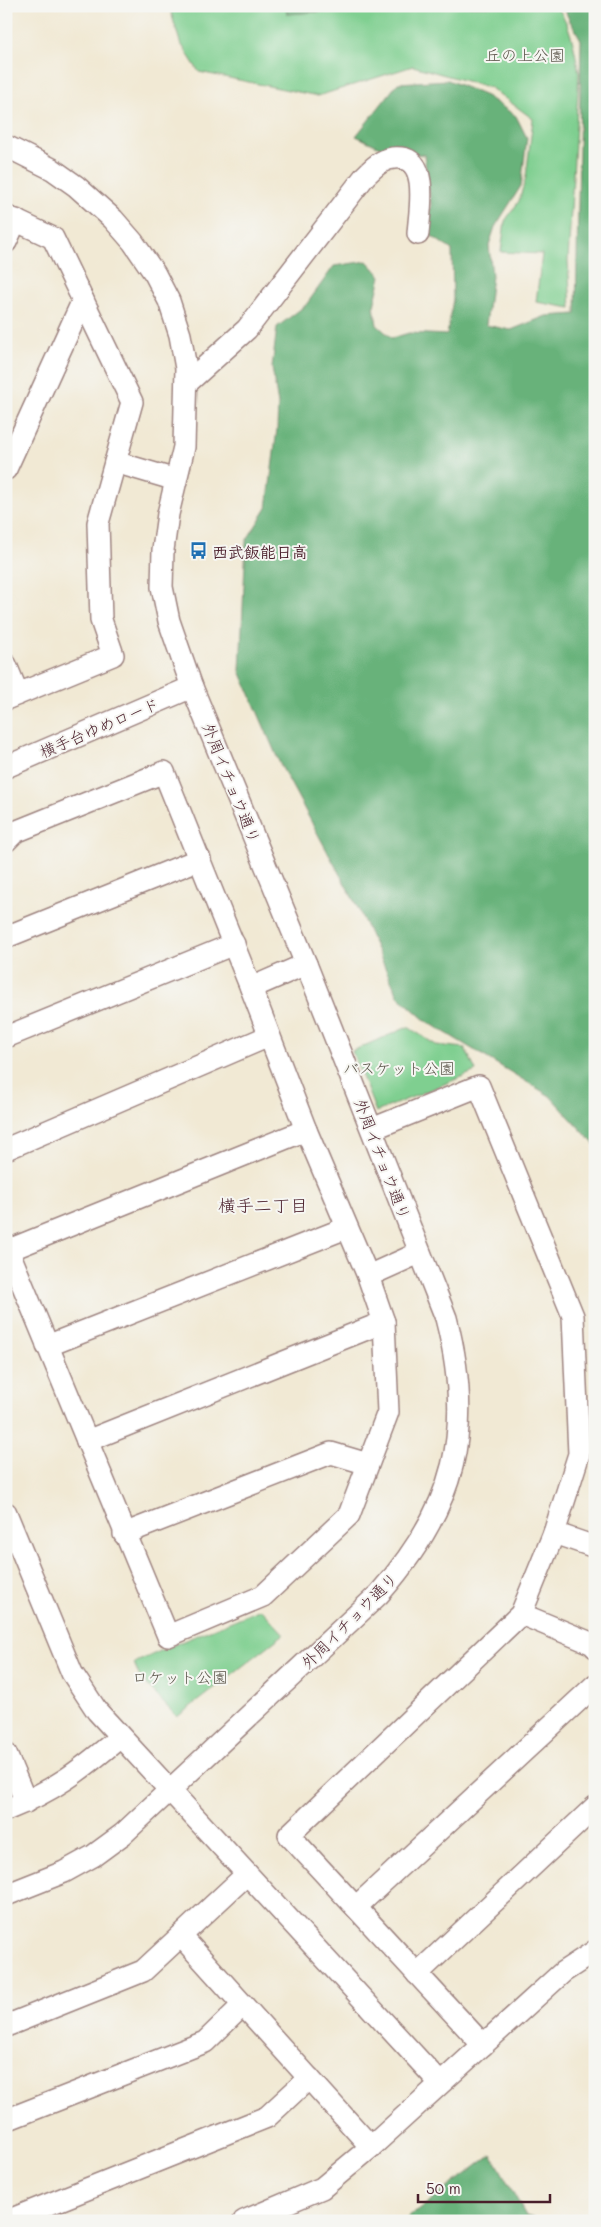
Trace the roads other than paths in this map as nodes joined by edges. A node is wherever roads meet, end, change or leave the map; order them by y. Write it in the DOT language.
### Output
graph roads {
  1 [pos="6,146"];
  2 [pos="11,218"];
  3 [pos="418,234"];
  4 [pos="6,242"];
  5 [pos="83,300"];
  6 [pos="186,384"];
  7 [pos="115,462"];
  8 [pos="6,470"];
  9 [pos="176,480"];
  10 [pos="6,665"];
  11 [pos="192,687"];
  12 [pos="12,696"];
  13 [pos="6,767"];
  14 [pos="6,840"];
  15 [pos="200,859"];
  16 [pos="6,937"];
  17 [pos="234,944"];
  18 [pos="306,964"];
  19 [pos="251,988"];
  20 [pos="269,1036"];
  21 [pos="6,1037"];
  22 [pos="372,1129"];
  23 [pos="306,1130"];
  24 [pos="6,1149"];
  25 [pos="346,1228"];
  26 [pos="7,1248"];
  27 [pos="420,1253"];
  28 [pos="368,1276"];
  29 [pos="384,1322"];
  30 [pos="47,1346"];
  31 [pos="87,1441"];
  32 [pos="368,1464"];
  33 [pos="6,1513"];
  34 [pos="554,1533"];
  35 [pos="124,1534"];
  36 [pos="595,1548"];
  37 [pos="521,1614"];
  38 [pos="595,1647"];
  39 [pos="595,1685"];
  40 [pos="120,1737"];
  41 [pos="6,1754"];
  42 [pos="171,1790"];
  43 [pos="26,1802"];
  44 [pos="595,1807"];
  45 [pos="6,1810"];
  46 [pos="247,1874"];
  47 [pos="6,1895"];
  48 [pos="356,1907"];
  49 [pos="181,1936"];
  50 [pos="595,1951"];
  51 [pos="417,1974"];
  52 [pos="243,2004"];
  53 [pos="6,2026"];
  54 [pos="482,2045"];
  55 [pos="309,2078"];
  56 [pos="440,2083"];
  57 [pos="6,2120"];
  58 [pos="371,2147"];
  59 [pos="7,2221"];
  60 [pos="244,2221"];
  1 -- 6 [label="street, 外周イチョウ通り"];
  2 -- 4 [label="street"];
  2 -- 5 [label="street"];
  3 -- 6 [label="street"];
  5 -- 7 [label="street"];
  5 -- 8 [label="street"];
  6 -- 9 [label="street, 外周イチョウ通り"];
  7 -- 9 [label="street"];
  7 -- 12 [label="street"];
  9 -- 11 [label="street, 外周イチョウ通り"];
  10 -- 12 [label="street"];
  11 -- 13 [label="street, 横手台ゆめロード"];
  11 -- 18 [label="street, 外周イチョウ通り"];
  14 -- 15 [label="street"];
  15 -- 16 [label="street"];
  15 -- 17 [label="street"];
  17 -- 19 [label="street"];
  17 -- 21 [label="street"];
  18 -- 19 [label="street"];
  18 -- 22 [label="street, 外周イチョウ通り"];
  19 -- 20 [label="street"];
  20 -- 23 [label="street"];
  20 -- 24 [label="street"];
  22 -- 27 [label="street, 外周イチョウ通り"];
  22 -- 34 [label="street"];
  23 -- 25 [label="street"];
  23 -- 26 [label="street"];
  25 -- 28 [label="street"];
  25 -- 30 [label="street"];
  26 -- 30 [label="street"];
  27 -- 28 [label="street"];
  27 -- 42 [label="street, 外周イチョウ通り"];
  28 -- 29 [label="street"];
  29 -- 31 [label="street"];
  29 -- 32 [label="street"];
  30 -- 31 [label="street"];
  31 -- 35 [label="street"];
  32 -- 35 [label="street"];
  32 -- 35 [label="street"];
  33 -- 40 [label="street"];
  34 -- 36 [label="street"];
  34 -- 37 [label="street"];
  37 -- 38 [label="street"];
  37 -- 48 [label="street"];
  39 -- 48 [label="street"];
  40 -- 42 [label="street"];
  40 -- 43 [label="street"];
  41 -- 43 [label="street"];
  42 -- 46 [label="street"];
  42 -- 47 [label="street, 外周イチョウ通り"];
  43 -- 45 [label="street"];
  44 -- 51 [label="street"];
  46 -- 49 [label="street"];
  46 -- 56 [label="street"];
  48 -- 51 [label="street"];
  49 -- 52 [label="street"];
  49 -- 53 [label="street"];
  50 -- 54 [label="street"];
  51 -- 54 [label="street"];
  52 -- 55 [label="street"];
  52 -- 57 [label="street"];
  54 -- 56 [label="street"];
  55 -- 58 [label="street"];
  55 -- 59 [label="street"];
  56 -- 58 [label="street"];
  58 -- 60 [label="street"];
}
